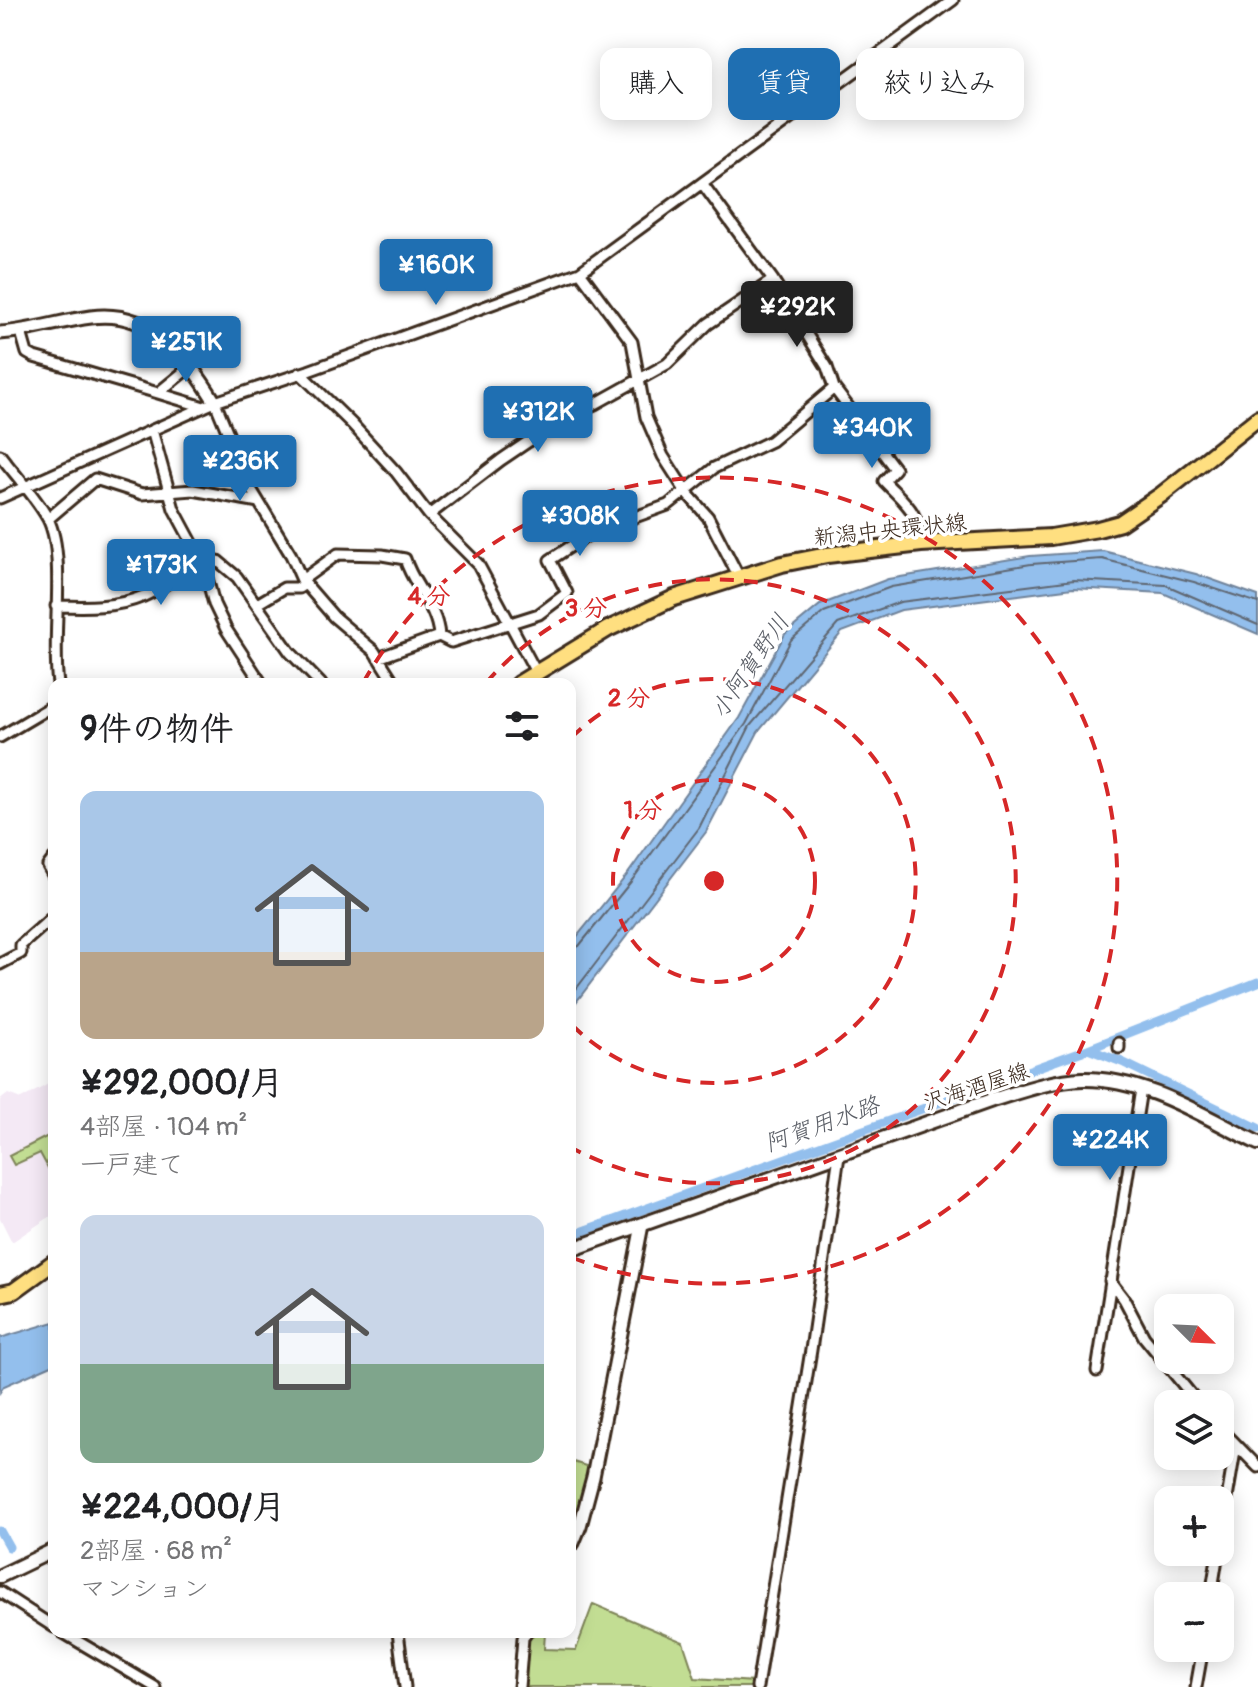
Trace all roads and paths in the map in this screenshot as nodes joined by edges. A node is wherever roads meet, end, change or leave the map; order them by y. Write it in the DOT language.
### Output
graph roads {
  1 [pos="953,0"];
  2 [pos="702,183"];
  3 [pos="580,272"];
  4 [pos="773,280"];
  5 [pos="21,332"];
  6 [pos="0,333"];
  7 [pos="191,366"];
  8 [pos="300,373"];
  9 [pos="639,381"];
  10 [pos="834,388"];
  11 [pos="158,393"];
  12 [pos="210,404"];
  13 [pos="1258,418"];
  14 [pos="152,430"];
  15 [pos="0,455"];
  16 [pos="23,486"];
  17 [pos="168,491"];
  18 [pos="686,492"];
  19 [pos="0,498"];
  20 [pos="259,502"];
  21 [pos="429,515"];
  22 [pos="48,519"];
  23 [pos="921,544"];
  24 [pos="203,563"];
  25 [pos="740,579"];
  26 [pos="303,582"];
  27 [pos="257,604"];
  28 [pos="56,606"];
  29 [pos="510,621"];
  30 [pos="439,636"];
  31 [pos="378,658"];
  32 [pos="536,672"];
  33 [pos="57,678"];
  34 [pos="258,678"];
  35 [pos="315,678"];
  36 [pos="391,678"];
  37 [pos="527,678"];
  38 [pos="48,709"];
  39 [pos="0,737"];
  40 [pos="48,921"];
  41 [pos="0,964"];
  42 [pos="1141,1089"];
  43 [pos="1258,1143"];
  44 [pos="839,1155"];
  45 [pos="642,1225"];
  46 [pos="576,1248"];
  47 [pos="48,1266"];
  48 [pos="1110,1281"];
  49 [pos="0,1294"];
  50 [pos="1097,1371"];
  51 [pos="1188,1390"];
  52 [pos="1236,1445"];
  53 [pos="1258,1467"];
  54 [pos="1229,1486"];
  55 [pos="576,1535"];
  56 [pos="48,1553"];
  57 [pos="0,1576"];
  58 [pos="0,1592"];
  59 [pos="48,1623"];
  60 [pos="72,1638"];
  61 [pos="399,1638"];
  62 [pos="523,1638"];
  63 [pos="1200,1662"];
  64 [pos="155,1687"];
  65 [pos="405,1687"];
  66 [pos="519,1687"];
  67 [pos="757,1687"];
  68 [pos="1196,1687"];
  1 -- 2 [label="street"];
  2 -- 3 [label="street"];
  2 -- 4 [label="street"];
  3 -- 8 [label="street"];
  3 -- 9 [label="street"];
  4 -- 9 [label="street"];
  4 -- 10 [label="street"];
  5 -- 6 [label="street"];
  5 -- 7 [label="street"];
  5 -- 11 [label="street"];
  7 -- 11 [label="street"];
  7 -- 12 [label="street"];
  8 -- 12 [label="street"];
  8 -- 21 [label="street"];
  9 -- 18 [label="street"];
  9 -- 21 [label="street"];
  10 -- 18 [label="street"];
  10 -- 23 [label="street"];
  11 -- 12 [label="street"];
  12 -- 14 [label="street"];
  12 -- 20 [label="street"];
  13 -- 23 [label="main road, 新潟中央環状線"];
  14 -- 16 [label="street"];
  14 -- 17 [label="street"];
  15 -- 16 [label="street"];
  16 -- 19 [label="street"];
  16 -- 22 [label="street"];
  17 -- 20 [label="street"];
  17 -- 22 [label="street"];
  17 -- 24 [label="street"];
  18 -- 25 [label="street"];
  18 -- 29 [label="street"];
  20 -- 26 [label="street"];
  21 -- 29 [label="street"];
  22 -- 28 [label="street"];
  23 -- 25 [label="main road, 新潟中央環状線"];
  24 -- 27 [label="street"];
  24 -- 28 [label="street"];
  24 -- 34 [label="street"];
  25 -- 32 [label="main road, 新潟中央環状線"];
  26 -- 27 [label="street"];
  26 -- 30 [label="street"];
  26 -- 31 [label="street"];
  27 -- 35 [label="street"];
  28 -- 33 [label="street"];
  29 -- 30 [label="street"];
  29 -- 32 [label="street"];
  30 -- 31 [label="street"];
  31 -- 36 [label="street"];
  32 -- 37 [label="main road, 新潟中央環状線"];
  38 -- 39 [label="street"];
  40 -- 41 [label="street"];
  42 -- 43 [label="main road, 沢海酒屋線"];
  42 -- 44 [label="main road, 沢海酒屋線"];
  42 -- 48 [label="street"];
  44 -- 45 [label="main road, 沢海酒屋線"];
  44 -- 67 [label="street"];
  45 -- 46 [label="main road, 沢海酒屋線"];
  45 -- 55 [label="street"];
  47 -- 49 [label="main road"];
  48 -- 50 [label="street"];
  48 -- 51 [label="street"];
  52 -- 53 [label="street"];
  52 -- 54 [label="street"];
  56 -- 57 [label="main road"];
  58 -- 59 [label="street"];
  60 -- 64 [label="street"];
  61 -- 65 [label="street"];
  62 -- 66 [label="street"];
  63 -- 68 [label="street"];
}
